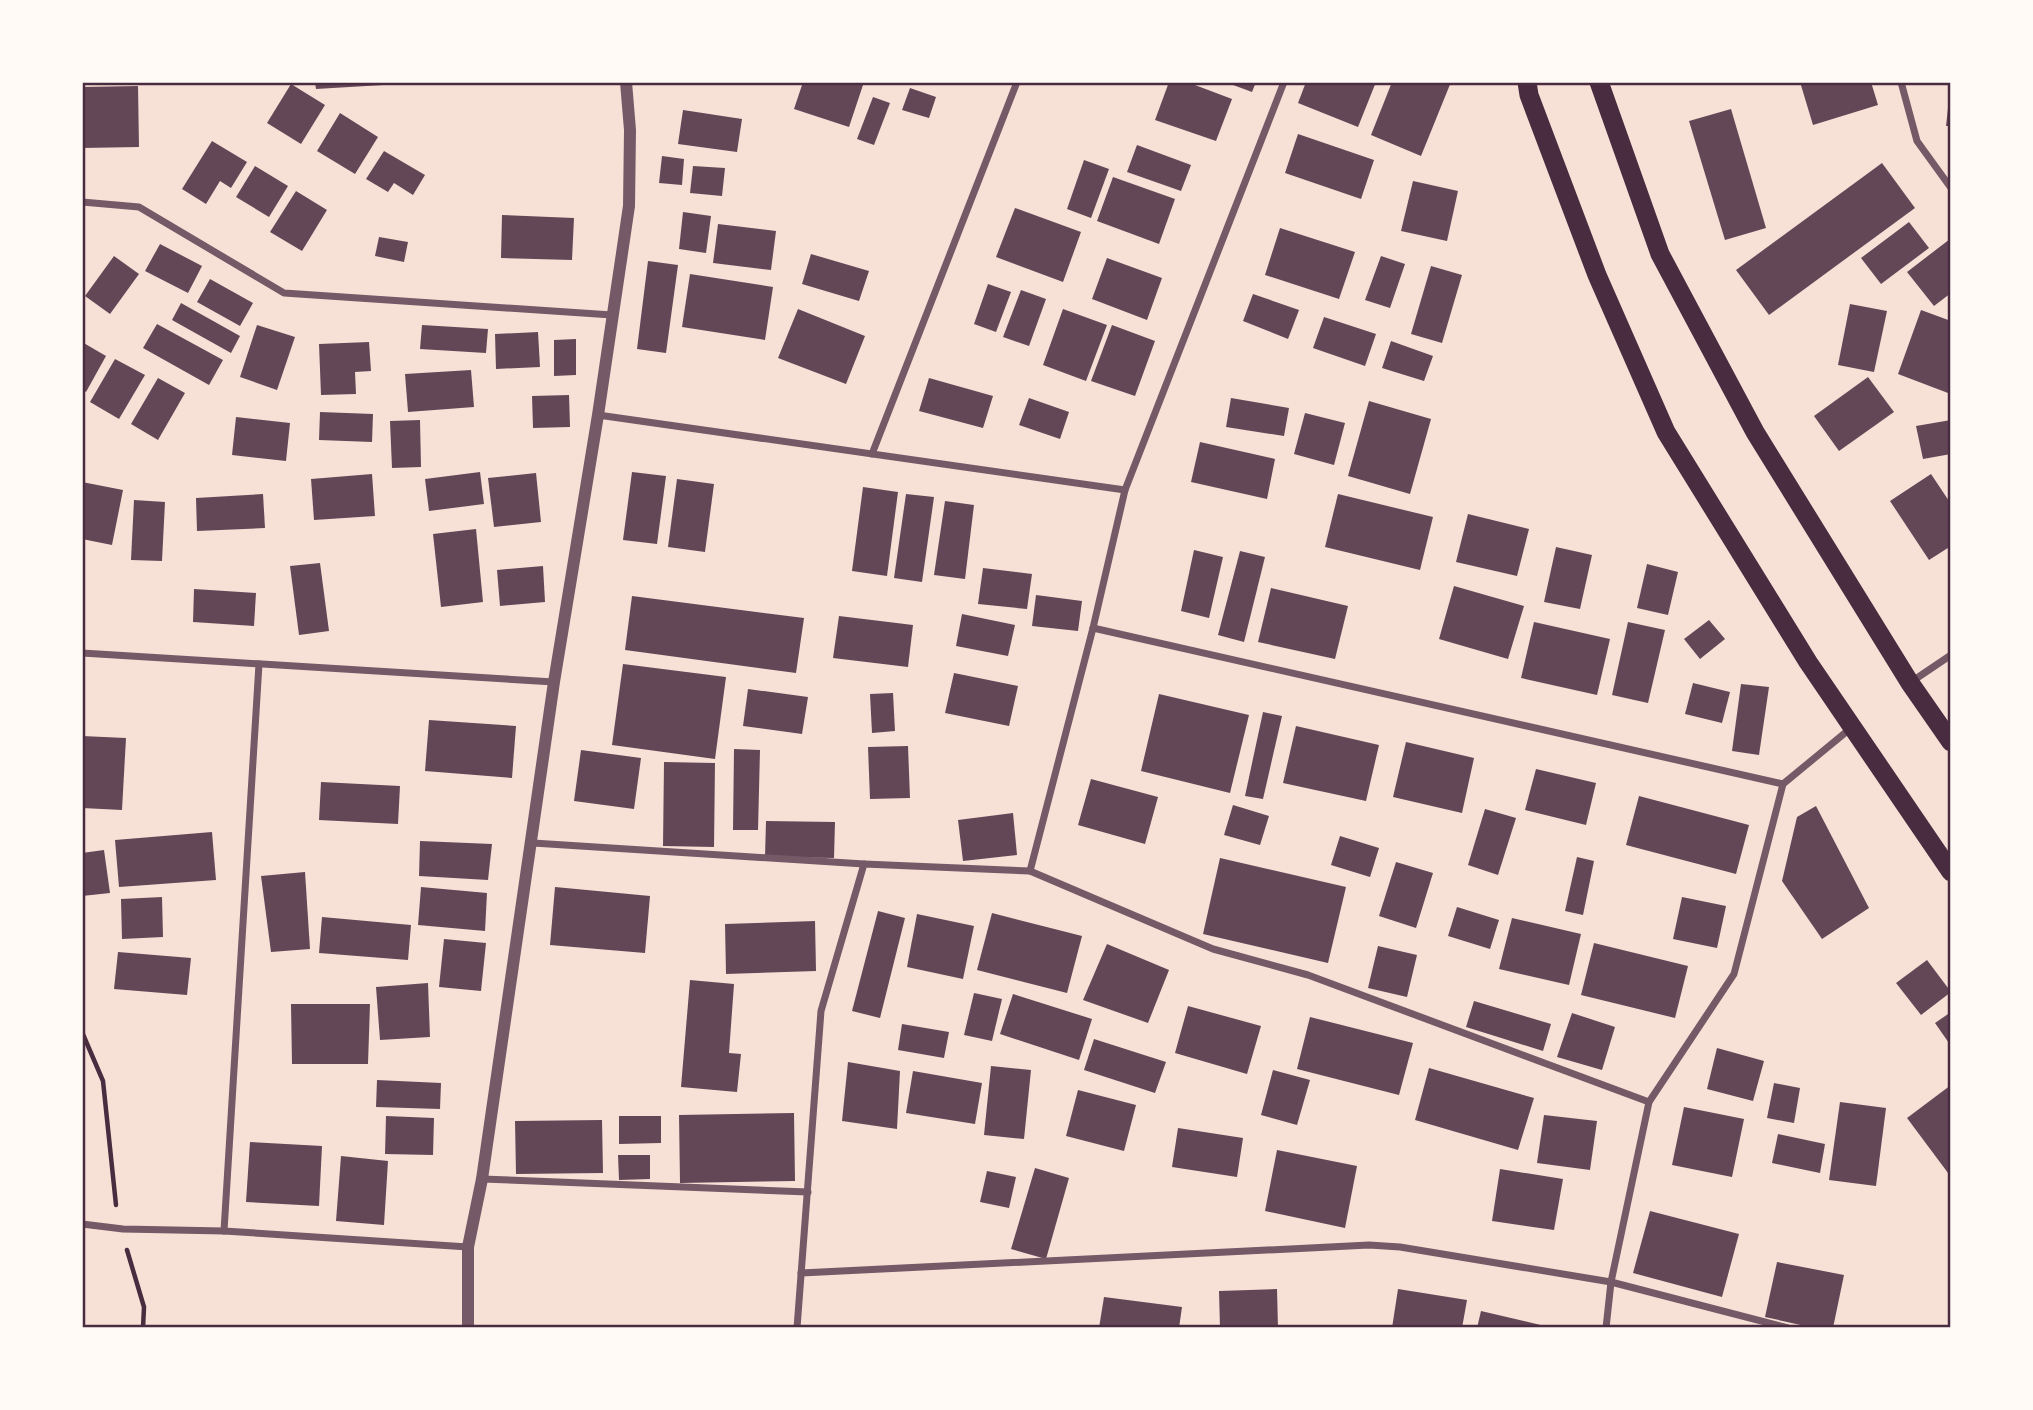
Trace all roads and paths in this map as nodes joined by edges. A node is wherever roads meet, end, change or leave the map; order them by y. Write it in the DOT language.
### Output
graph roads {
  1 [pos="626,82"];
  2 [pos="1017,82"];
  3 [pos="1284,82"];
  4 [pos="1527,82"];
  5 [pos="1599,82"];
  6 [pos="1901,82"];
  7 [pos="1951,188"];
  8 [pos="82,202"];
  9 [pos="612,316"];
  10 [pos="598,415"];
  11 [pos="872,454"];
  12 [pos="1125,490"];
  13 [pos="1093,628"];
  14 [pos="82,653"];
  15 [pos="1951,655"];
  16 [pos="260,664"];
  17 [pos="554,682"];
  18 [pos="1910,683"];
  19 [pos="1851,728"];
  20 [pos="1951,742"];
  21 [pos="1783,784"];
  22 [pos="533,843"];
  23 [pos="864,864"];
  24 [pos="1030,872"];
  25 [pos="1951,872"];
  26 [pos="82,1032"];
  27 [pos="1649,1102"];
  28 [pos="482,1179"];
  29 [pos="808,1192"];
  30 [pos="82,1224"];
  31 [pos="123,1229"];
  32 [pos="224,1231"];
  33 [pos="468,1247"];
  34 [pos="801,1273"];
  35 [pos="1611,1282"];
  36 [pos="143,1328"];
  37 [pos="468,1328"];
  38 [pos="797,1328"];
  39 [pos="1606,1328"];
  40 [pos="1788,1328"];
  1 -- 9 [label="street"];
  2 -- 11 [label="street"];
  3 -- 12 [label="street"];
  4 -- 19 [label="highway"];
  5 -- 18 [label="highway"];
  6 -- 7 [label="street"];
  8 -- 9 [label="street"];
  9 -- 10 [label="street"];
  10 -- 11 [label="street"];
  10 -- 17 [label="street"];
  11 -- 12 [label="street"];
  12 -- 13 [label="street"];
  13 -- 21 [label="street"];
  13 -- 24 [label="street"];
  14 -- 16 [label="street"];
  15 -- 18 [label="street"];
  16 -- 17 [label="street"];
  16 -- 32 [label="street"];
  17 -- 22 [label="street"];
  18 -- 20 [label="highway"];
  19 -- 21 [label="street"];
  19 -- 25 [label="highway"];
  21 -- 27 [label="street"];
  22 -- 23 [label="street"];
  22 -- 28 [label="street"];
  23 -- 24 [label="street"];
  23 -- 29 [label="street"];
  24 -- 27 [label="street"];
  26 -- 31 [label="path"];
  27 -- 35 [label="street"];
  28 -- 29 [label="street"];
  28 -- 33 [label="street"];
  29 -- 34 [label="street"];
  30 -- 31 [label="street"];
  31 -- 32 [label="street"];
  31 -- 36 [label="path"];
  32 -- 33 [label="street"];
  33 -- 37 [label="street"];
  34 -- 35 [label="street"];
  34 -- 38 [label="street"];
  35 -- 39 [label="street"];
  35 -- 40 [label="street"];
}
